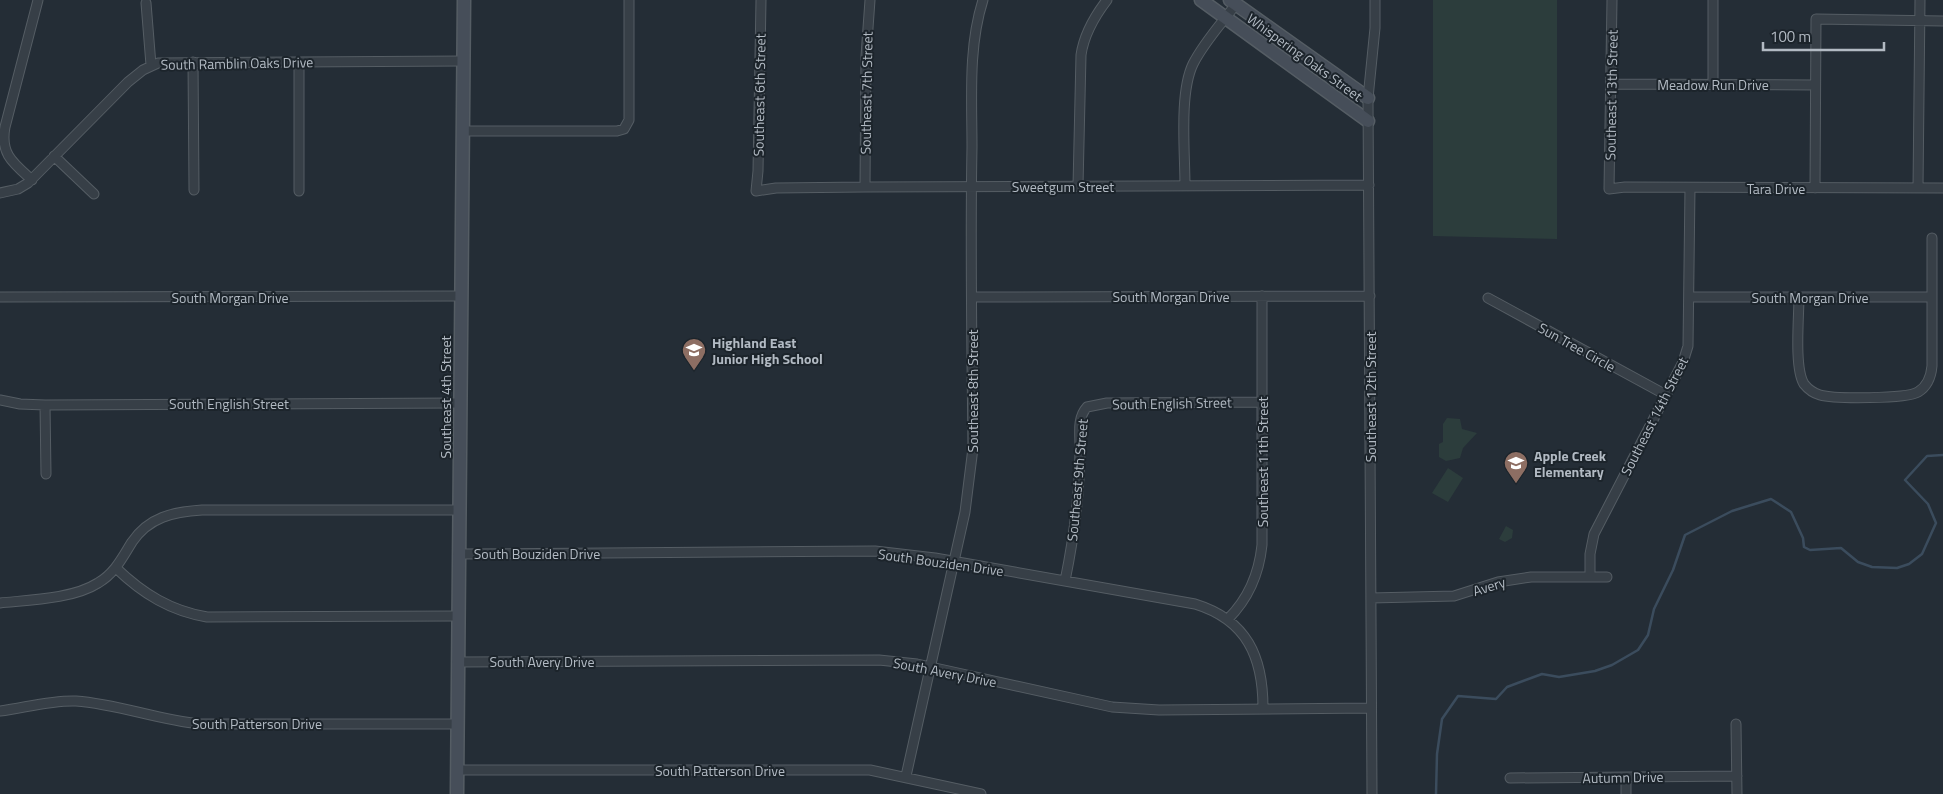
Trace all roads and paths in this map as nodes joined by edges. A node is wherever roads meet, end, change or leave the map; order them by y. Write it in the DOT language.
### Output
graph roads {
  1 [pos="38,0"];
  2 [pos="464,0"];
  3 [pos="629,0"];
  4 [pos="761,0"];
  5 [pos="870,0"];
  6 [pos="983,0"];
  7 [pos="1107,0"];
  8 [pos="1201,0"];
  9 [pos="1375,0"];
  10 [pos="1612,0"];
  11 [pos="1713,0"];
  12 [pos="1920,0"];
  13 [pos="1233,2"];
  14 [pos="146,3"];
  15 [pos="1226,18"];
  16 [pos="1920,21"];
  17 [pos="1943,21"];
  18 [pos="463,60"];
  19 [pos="194,62"];
  20 [pos="299,62"];
  21 [pos="151,66"];
  22 [pos="1611,84"];
  23 [pos="1713,84"];
  24 [pos="1815,85"];
  25 [pos="1368,98"];
  26 [pos="1368,121"];
  27 [pos="463,131"];
  28 [pos="54,156"];
  29 [pos="32,180"];
  30 [pos="1369,185"];
  31 [pos="865,186"];
  32 [pos="1078,186"];
  33 [pos="1185,186"];
  34 [pos="971,187"];
  35 [pos="1690,188"];
  36 [pos="1815,188"];
  37 [pos="1918,188"];
  38 [pos="1943,188"];
  39 [pos="1609,189"];
  40 [pos="194,190"];
  41 [pos="299,191"];
  42 [pos="756,191"];
  43 [pos="0,193"];
  44 [pos="94,194"];
  45 [pos="1932,238"];
  46 [pos="460,296"];
  47 [pos="1262,296"];
  48 [pos="1370,296"];
  49 [pos="0,297"];
  50 [pos="972,297"];
  51 [pos="1689,297"];
  52 [pos="1799,297"];
  53 [pos="1932,297"];
  54 [pos="1488,298"];
  55 [pos="1666,396"];
  56 [pos="0,400"];
  57 [pos="1262,402"];
  58 [pos="459,403"];
  59 [pos="46,405"];
  60 [pos="1085,410"];
  61 [pos="46,474"];
  62 [pos="459,510"];
  63 [pos="458,554"];
  64 [pos="954,562"];
  65 [pos="116,568"];
  66 [pos="1590,577"];
  67 [pos="1607,577"];
  68 [pos="1065,581"];
  69 [pos="1371,598"];
  70 [pos="0,603"];
  71 [pos="458,616"];
  72 [pos="1228,619"];
  73 [pos="457,662"];
  74 [pos="930,667"];
  75 [pos="1263,708"];
  76 [pos="1371,708"];
  77 [pos="0,711"];
  78 [pos="457,724"];
  79 [pos="1736,724"];
  80 [pos="457,770"];
  81 [pos="906,776"];
  82 [pos="1737,776"];
  83 [pos="1510,778"];
  84 [pos="1626,778"];
  85 [pos="933,784"];
  86 [pos="457,794"];
  87 [pos="930,794"];
  88 [pos="981,794"];
  89 [pos="1372,794"];
  90 [pos="1626,794"];
  91 [pos="1737,794"];
  1 -- 29 [label="street"];
  2 -- 18 [label="main road, Southeast 4th Street"];
  3 -- 27 [label="street"];
  4 -- 42 [label="street, Southeast 6th Street"];
  5 -- 31 [label="street, Southeast 7th Street"];
  6 -- 34 [label="street, Southeast 8th Street"];
  7 -- 32 [label="street"];
  8 -- 15 [label="main road, Whispering Oaks Street"];
  9 -- 25 [label="street, Southeast 12th Street"];
  10 -- 22 [label="street, Southeast 13th Street"];
  11 -- 23 [label="street"];
  12 -- 16 [label="street"];
  13 -- 15 [label="street"];
  13 -- 25 [label="main road, Whispering Oaks Street"];
  14 -- 21 [label="street"];
  15 -- 26 [label="main road, Whispering Oaks Street"];
  15 -- 33 [label="street"];
  16 -- 17 [label="street"];
  16 -- 24 [label="street"];
  16 -- 37 [label="street"];
  18 -- 20 [label="street, South Ramblin Oaks Drive"];
  18 -- 27 [label="main road, Southeast 4th Street"];
  19 -- 20 [label="street, South Ramblin Oaks Drive"];
  19 -- 21 [label="street, South Ramblin Oaks Drive"];
  19 -- 40 [label="street"];
  20 -- 41 [label="street"];
  21 -- 28 [label="street, South Ramblin Oaks Drive"];
  22 -- 23 [label="street, Meadow Run Drive"];
  22 -- 39 [label="street, Southeast 13th Street"];
  23 -- 24 [label="street, Meadow Run Drive"];
  24 -- 36 [label="street"];
  25 -- 26 [label="street, Southeast 12th Street"];
  26 -- 30 [label="street, Southeast 12th Street"];
  27 -- 46 [label="main road, Southeast 4th Street"];
  28 -- 29 [label="street, South Ramblin Oaks Drive"];
  28 -- 44 [label="street"];
  29 -- 43 [label="street, South Ramblin Oaks Drive"];
  30 -- 33 [label="street, Sweetgum Street"];
  30 -- 48 [label="street, Southeast 12th Street"];
  31 -- 34 [label="street, Sweetgum Street"];
  31 -- 42 [label="street, Sweetgum Street"];
  32 -- 33 [label="street, Sweetgum Street"];
  32 -- 34 [label="street, Sweetgum Street"];
  34 -- 50 [label="street, Southeast 8th Street"];
  35 -- 36 [label="street, Tara Drive"];
  35 -- 39 [label="street, Tara Drive"];
  35 -- 51 [label="street, Southeast 14th Street"];
  36 -- 37 [label="street, Tara Drive"];
  37 -- 38 [label="street, Tara Drive"];
  45 -- 53 [label="street"];
  46 -- 49 [label="street, South Morgan Drive"];
  46 -- 58 [label="main road, Southeast 4th Street"];
  47 -- 48 [label="street, South Morgan Drive"];
  47 -- 50 [label="street, South Morgan Drive"];
  47 -- 57 [label="street, Southeast 11th Street"];
  48 -- 69 [label="street, Southeast 12th Street"];
  50 -- 64 [label="street, Southeast 8th Street"];
  51 -- 52 [label="street, South Morgan Drive"];
  51 -- 55 [label="street, Southeast 14th Street"];
  52 -- 53 [label="street, South Morgan Drive"];
  52 -- 53 [label="street"];
  54 -- 55 [label="street, Sun Tree Circle"];
  55 -- 66 [label="street, Southeast 14th Street"];
  56 -- 59 [label="street, South English Street"];
  57 -- 60 [label="street, South English Street"];
  57 -- 72 [label="street, Southeast 11th Street"];
  58 -- 59 [label="street, South English Street"];
  58 -- 62 [label="main road, Southeast 4th Street"];
  59 -- 61 [label="street"];
  60 -- 68 [label="street, Southeast 9th Street"];
  62 -- 63 [label="main road, Southeast 4th Street"];
  62 -- 65 [label="street"];
  63 -- 64 [label="street, South Bouziden Drive"];
  63 -- 71 [label="main road, Southeast 4th Street"];
  64 -- 68 [label="street, South Bouziden Drive"];
  64 -- 74 [label="street, Southeast 8th Street"];
  65 -- 70 [label="street"];
  65 -- 71 [label="street"];
  66 -- 67 [label="street, Avery"];
  66 -- 69 [label="street, Avery"];
  68 -- 72 [label="street, South Bouziden Drive"];
  69 -- 76 [label="street, Southeast 12th Street"];
  71 -- 73 [label="main road, Southeast 4th Street"];
  72 -- 75 [label="street, South Bouziden Drive"];
  73 -- 74 [label="street, South Avery Drive"];
  73 -- 78 [label="main road, Southeast 4th Street"];
  74 -- 75 [label="street, South Avery Drive"];
  74 -- 81 [label="street, Southeast 8th Street"];
  75 -- 76 [label="street, South Avery Drive"];
  76 -- 89 [label="street, Southeast 12th Street"];
  77 -- 78 [label="street, South Patterson Drive"];
  78 -- 80 [label="main road, Southeast 4th Street"];
  79 -- 82 [label="street"];
  80 -- 81 [label="street, South Patterson Drive"];
  80 -- 86 [label="main road, Southeast 4th Street"];
  81 -- 85 [label="street, South Patterson Drive"];
  82 -- 84 [label="street, Autumn Drive"];
  82 -- 91 [label="street"];
  83 -- 84 [label="street, Autumn Drive"];
  84 -- 90 [label="street"];
  85 -- 87 [label="street"];
  85 -- 88 [label="street, South Patterson Drive"];
}
